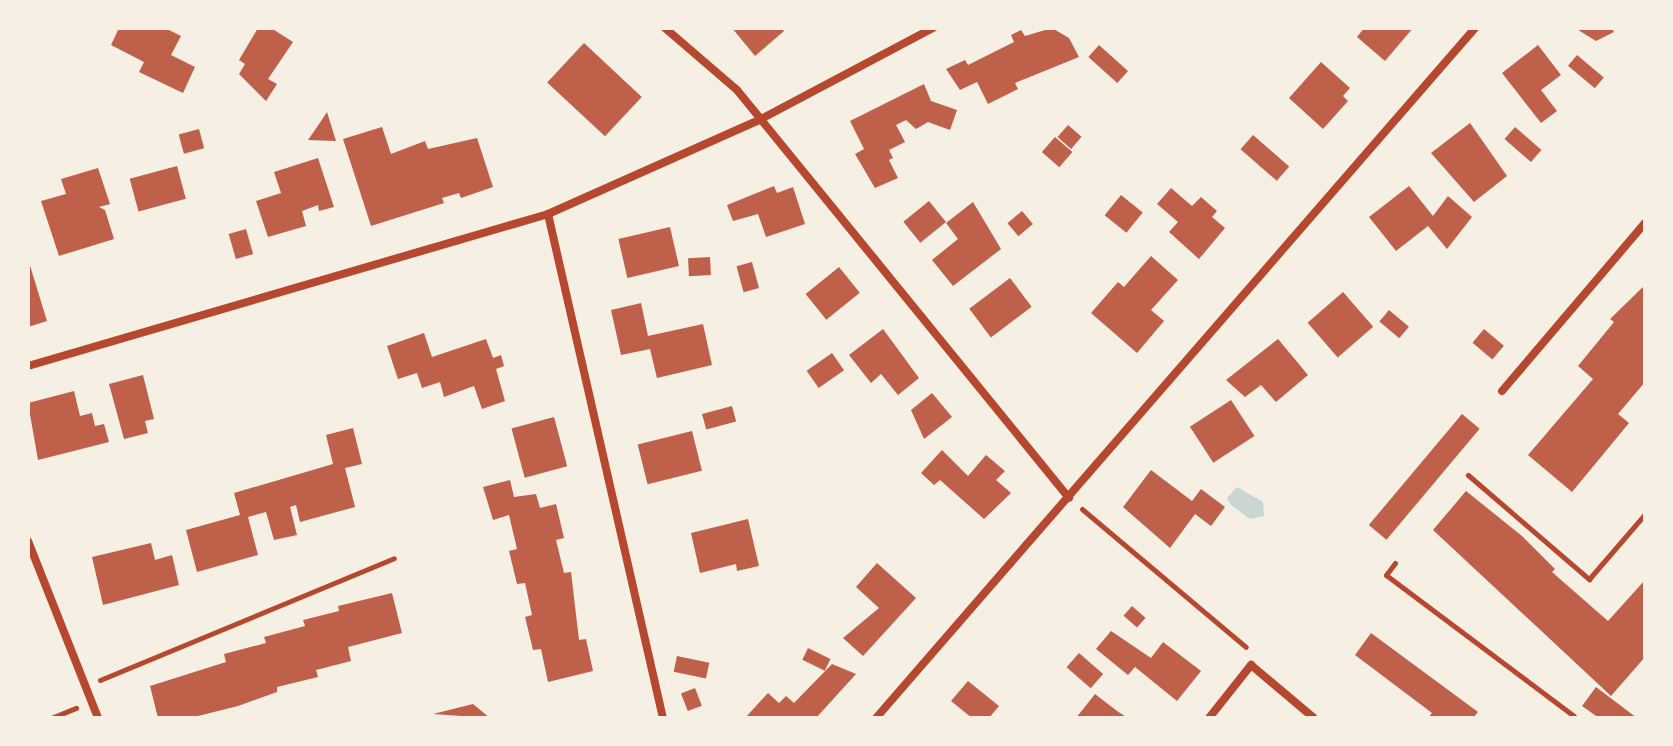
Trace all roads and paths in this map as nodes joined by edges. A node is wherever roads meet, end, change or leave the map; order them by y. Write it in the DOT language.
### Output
graph roads {
  1 [pos="665,28"];
  2 [pos="933,28"];
  3 [pos="1475,28"];
  4 [pos="761,119"];
  5 [pos="548,214"];
  6 [pos="1645,223"];
  7 [pos="28,366"];
  8 [pos="1502,391"];
  9 [pos="1468,475"];
  10 [pos="1069,498"];
  11 [pos="1645,514"];
  12 [pos="28,541"];
  13 [pos="394,558"];
  14 [pos="1395,563"];
  15 [pos="1251,665"];
  16 [pos="84,686"];
  17 [pos="91,702"];
  18 [pos="1574,716"];
  19 [pos="51,718"];
  20 [pos="98,718"];
  21 [pos="663,718"];
  22 [pos="876,718"];
  23 [pos="1209,718"];
  24 [pos="1314,718"];
  1 -- 4 [label="street"];
  2 -- 4 [label="street"];
  3 -- 10 [label="street"];
  4 -- 5 [label="street"];
  4 -- 10 [label="street"];
  5 -- 7 [label="street"];
  5 -- 21 [label="street"];
  6 -- 8 [label="street"];
  9 -- 11 [label="path"];
  10 -- 15 [label="path"];
  10 -- 22 [label="street"];
  12 -- 16 [label="street"];
  13 -- 16 [label="path"];
  14 -- 18 [label="path"];
  15 -- 23 [label="street"];
  15 -- 24 [label="street"];
  16 -- 17 [label="street"];
  17 -- 19 [label="path"];
  17 -- 20 [label="street"];
}
